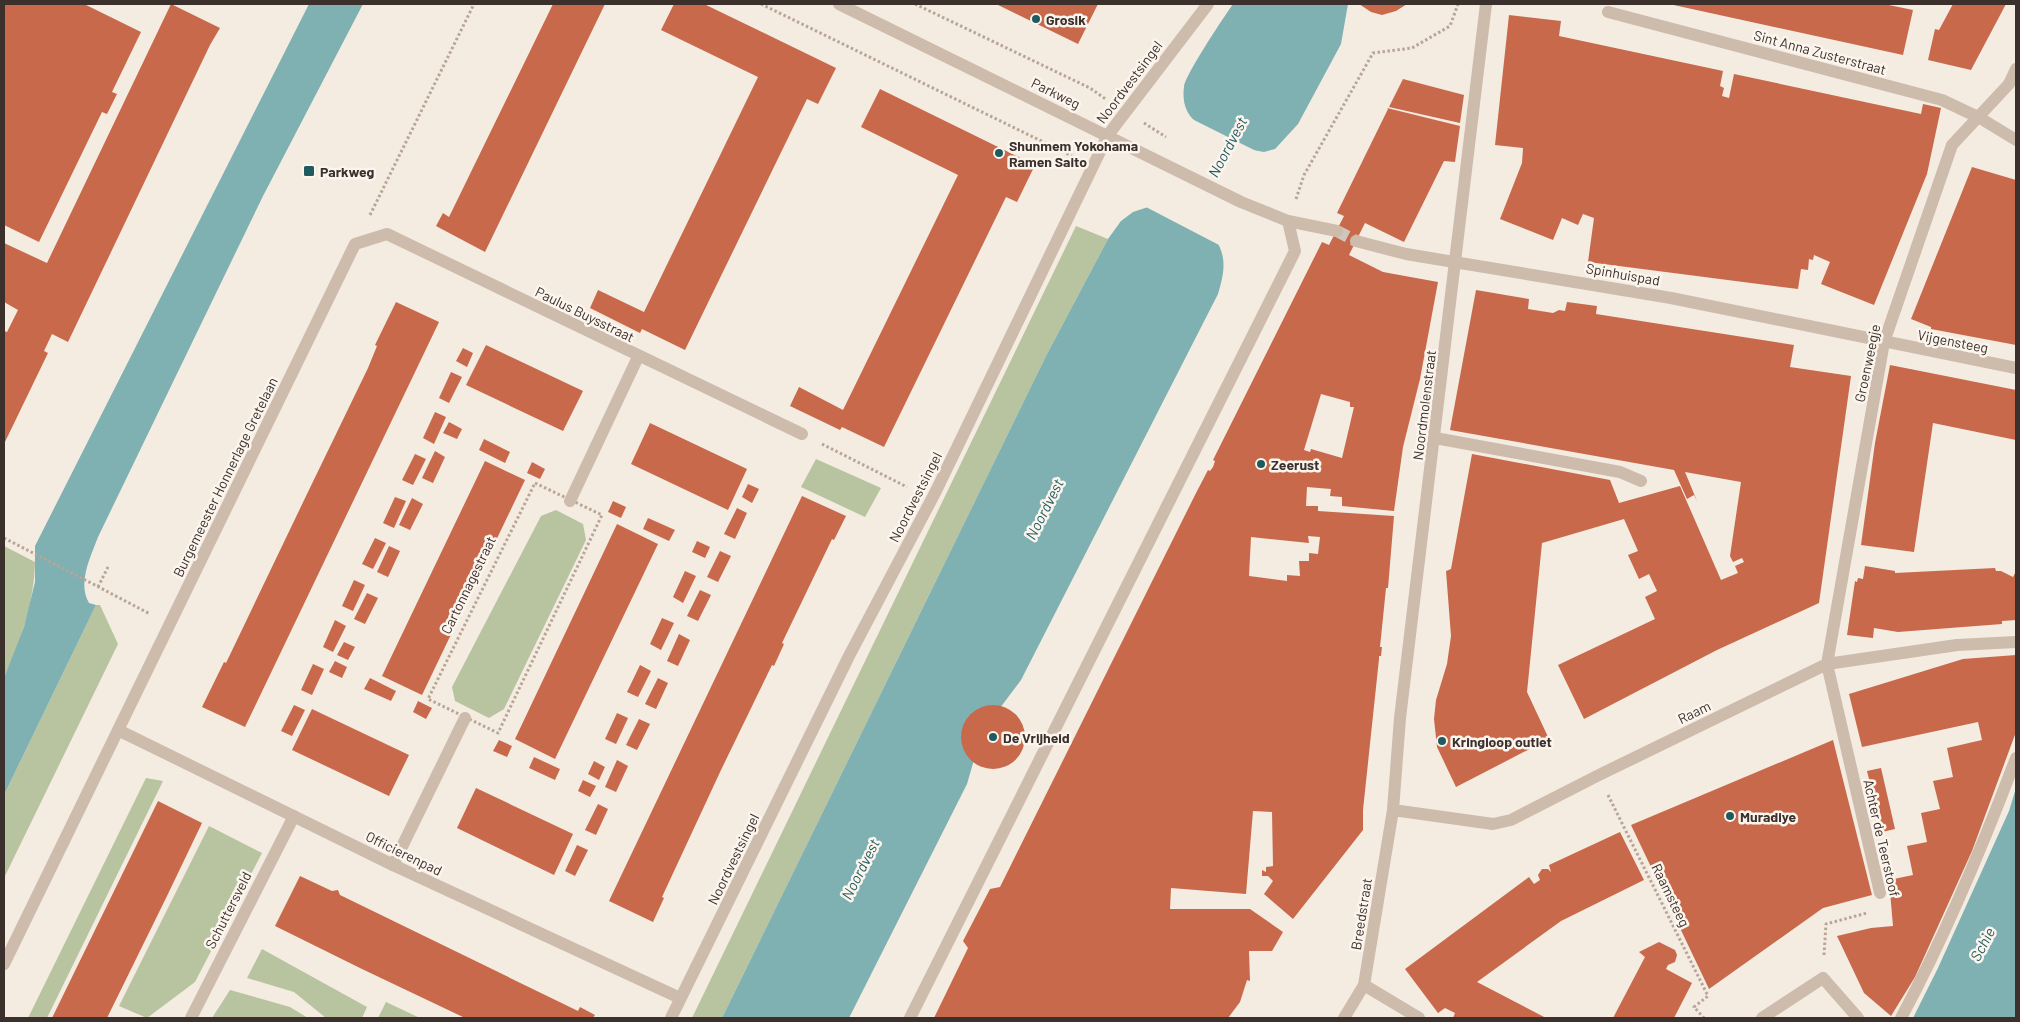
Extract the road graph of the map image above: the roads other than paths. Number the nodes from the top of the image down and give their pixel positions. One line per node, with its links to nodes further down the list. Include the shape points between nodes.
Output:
1 (839, 4): 7 (street, Parkweg)
2 (1208, 4): 7 (street, Noordvestsingel)
3 (1486, 4): 13 (street, Noordmolenstraat)
4 (1608, 12): 6 (street, Sint Anna Zusterstraat, via 1942,100)
5 (2016, 69): 6 (street, Groenweegje, via 2009,84)
6 (1980, 118): 8 (street, Sint Anna Zusterstraat); 14 (street, Groenweegje, via 1952,145)
7 (1108, 135): 9 (street, Parkweg, via 1241,202); 32 (street, Noordvestsingel, via 936,491 849,656)
8 (2016, 140)
9 (1288, 221): 10 (street); 35 (street, via 1295,252)
10 (1336, 231)
11 (1356, 241): 13 (street, Spinhuispad, via 1406,254)
12 (355, 244): 15 (street, Paulus Buysstraat, via 387,234); 24 (street, Burgemeester Honnerlage Gretelaan)
13 (1457, 261): 14 (street, Spinhuispad, via 1672,298); 18 (street, Noordmolenstraat)
14 (1884, 342): 16 (street, Vijgensteeg); 22 (street, Groenweegje)
15 (638, 357): 17 (street, Paulus Buysstraat); 20 (street)
16 (2016, 368)
17 (802, 434)
18 (1435, 438): 19 (street, via 1620,472); 26 (street, Noordmolenstraat, via 1400,718)
19 (1641, 481)
20 (570, 501)
21 (2016, 642): 22 (street, Raam, via 1957,645)
22 (1826, 664): 26 (street, Raam, via 1511,820 1493,824); 29 (street, Achter de Teerstoof)
23 (465, 718): 28 (street)
24 (118, 730): 27 (street, Officierenpad); 30 (street, Burgemeester Honnerlage Gretelaan)
25 (2016, 758): 40 (street, via 1977,862)
26 (1393, 810): 31 (street, Breedstraat)
27 (294, 816): 28 (street, Officierenpad); 33 (street, Schuttersveld)
28 (393, 865): 32 (street, Officierenpad)
29 (1880, 893)
30 (4, 964)
31 (1364, 985): 36 (street, Breedstraat); 37 (street)
32 (680, 998): 34 (street, Noordvestsingel)
33 (191, 1018)
34 (671, 1018)
35 (910, 1018)
36 (1344, 1018)
37 (1419, 1018)
38 (1762, 1018): 39 (street, via 1823,978)
39 (1858, 1018)
40 (1901, 1018)

